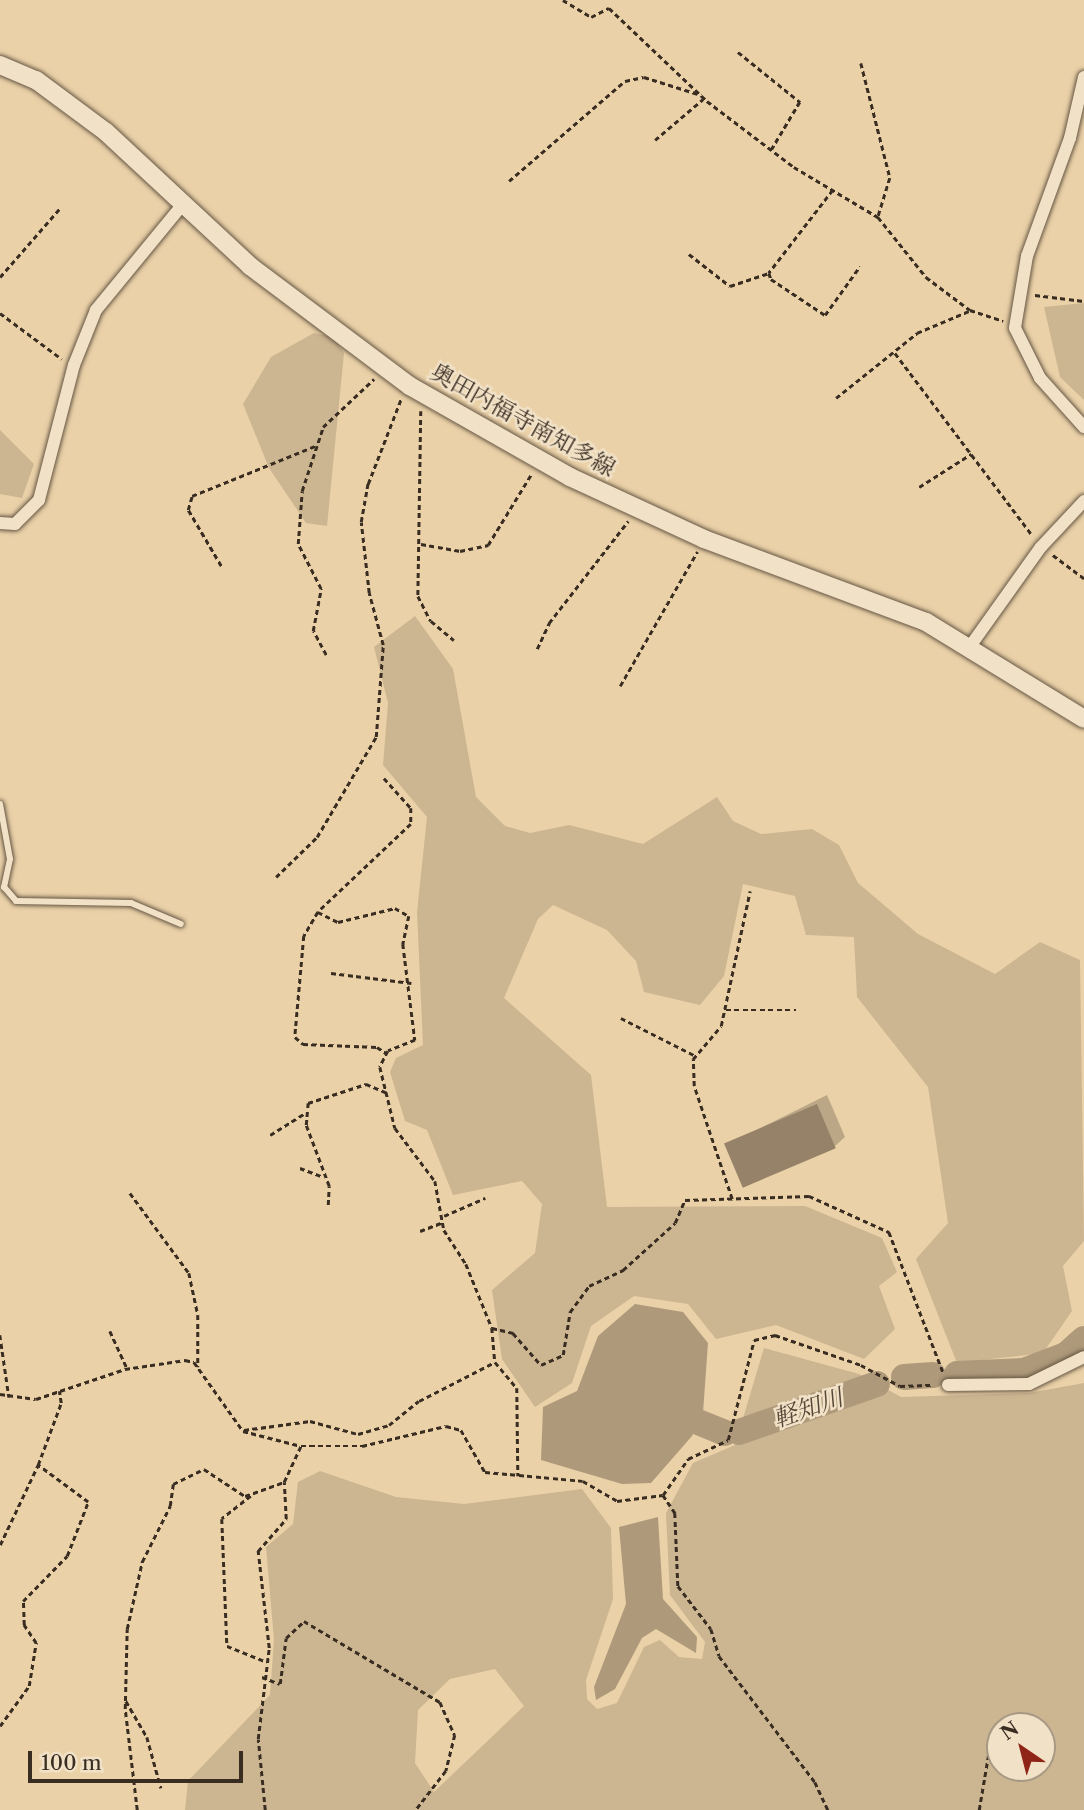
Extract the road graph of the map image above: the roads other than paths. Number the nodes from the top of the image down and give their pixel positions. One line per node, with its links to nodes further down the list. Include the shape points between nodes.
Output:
1 (0, 65): 3 (main road, 奥田内福寺南知多線, via 70,104)
2 (1084, 77): 4 (street, via 1015,328 1040,378)
3 (183, 204): 6 (street, via 96,310 74,365 39,500 15,524); 7 (main road, 奥田内福寺南知多線, via 326,328 410,386 540,460 705,539)
4 (1084, 427)
5 (1084, 501): 7 (street, via 1041,547)
6 (0, 523)
7 (971, 645): 8 (main road, 奥田内福寺南知多線)
8 (1084, 719)
9 (0, 804): 10 (lane, via 10,859 4,887 16,901 131,903)
10 (181, 924)
11 (1084, 1357): 12 (street, via 1029,1384)
12 (948, 1385)

